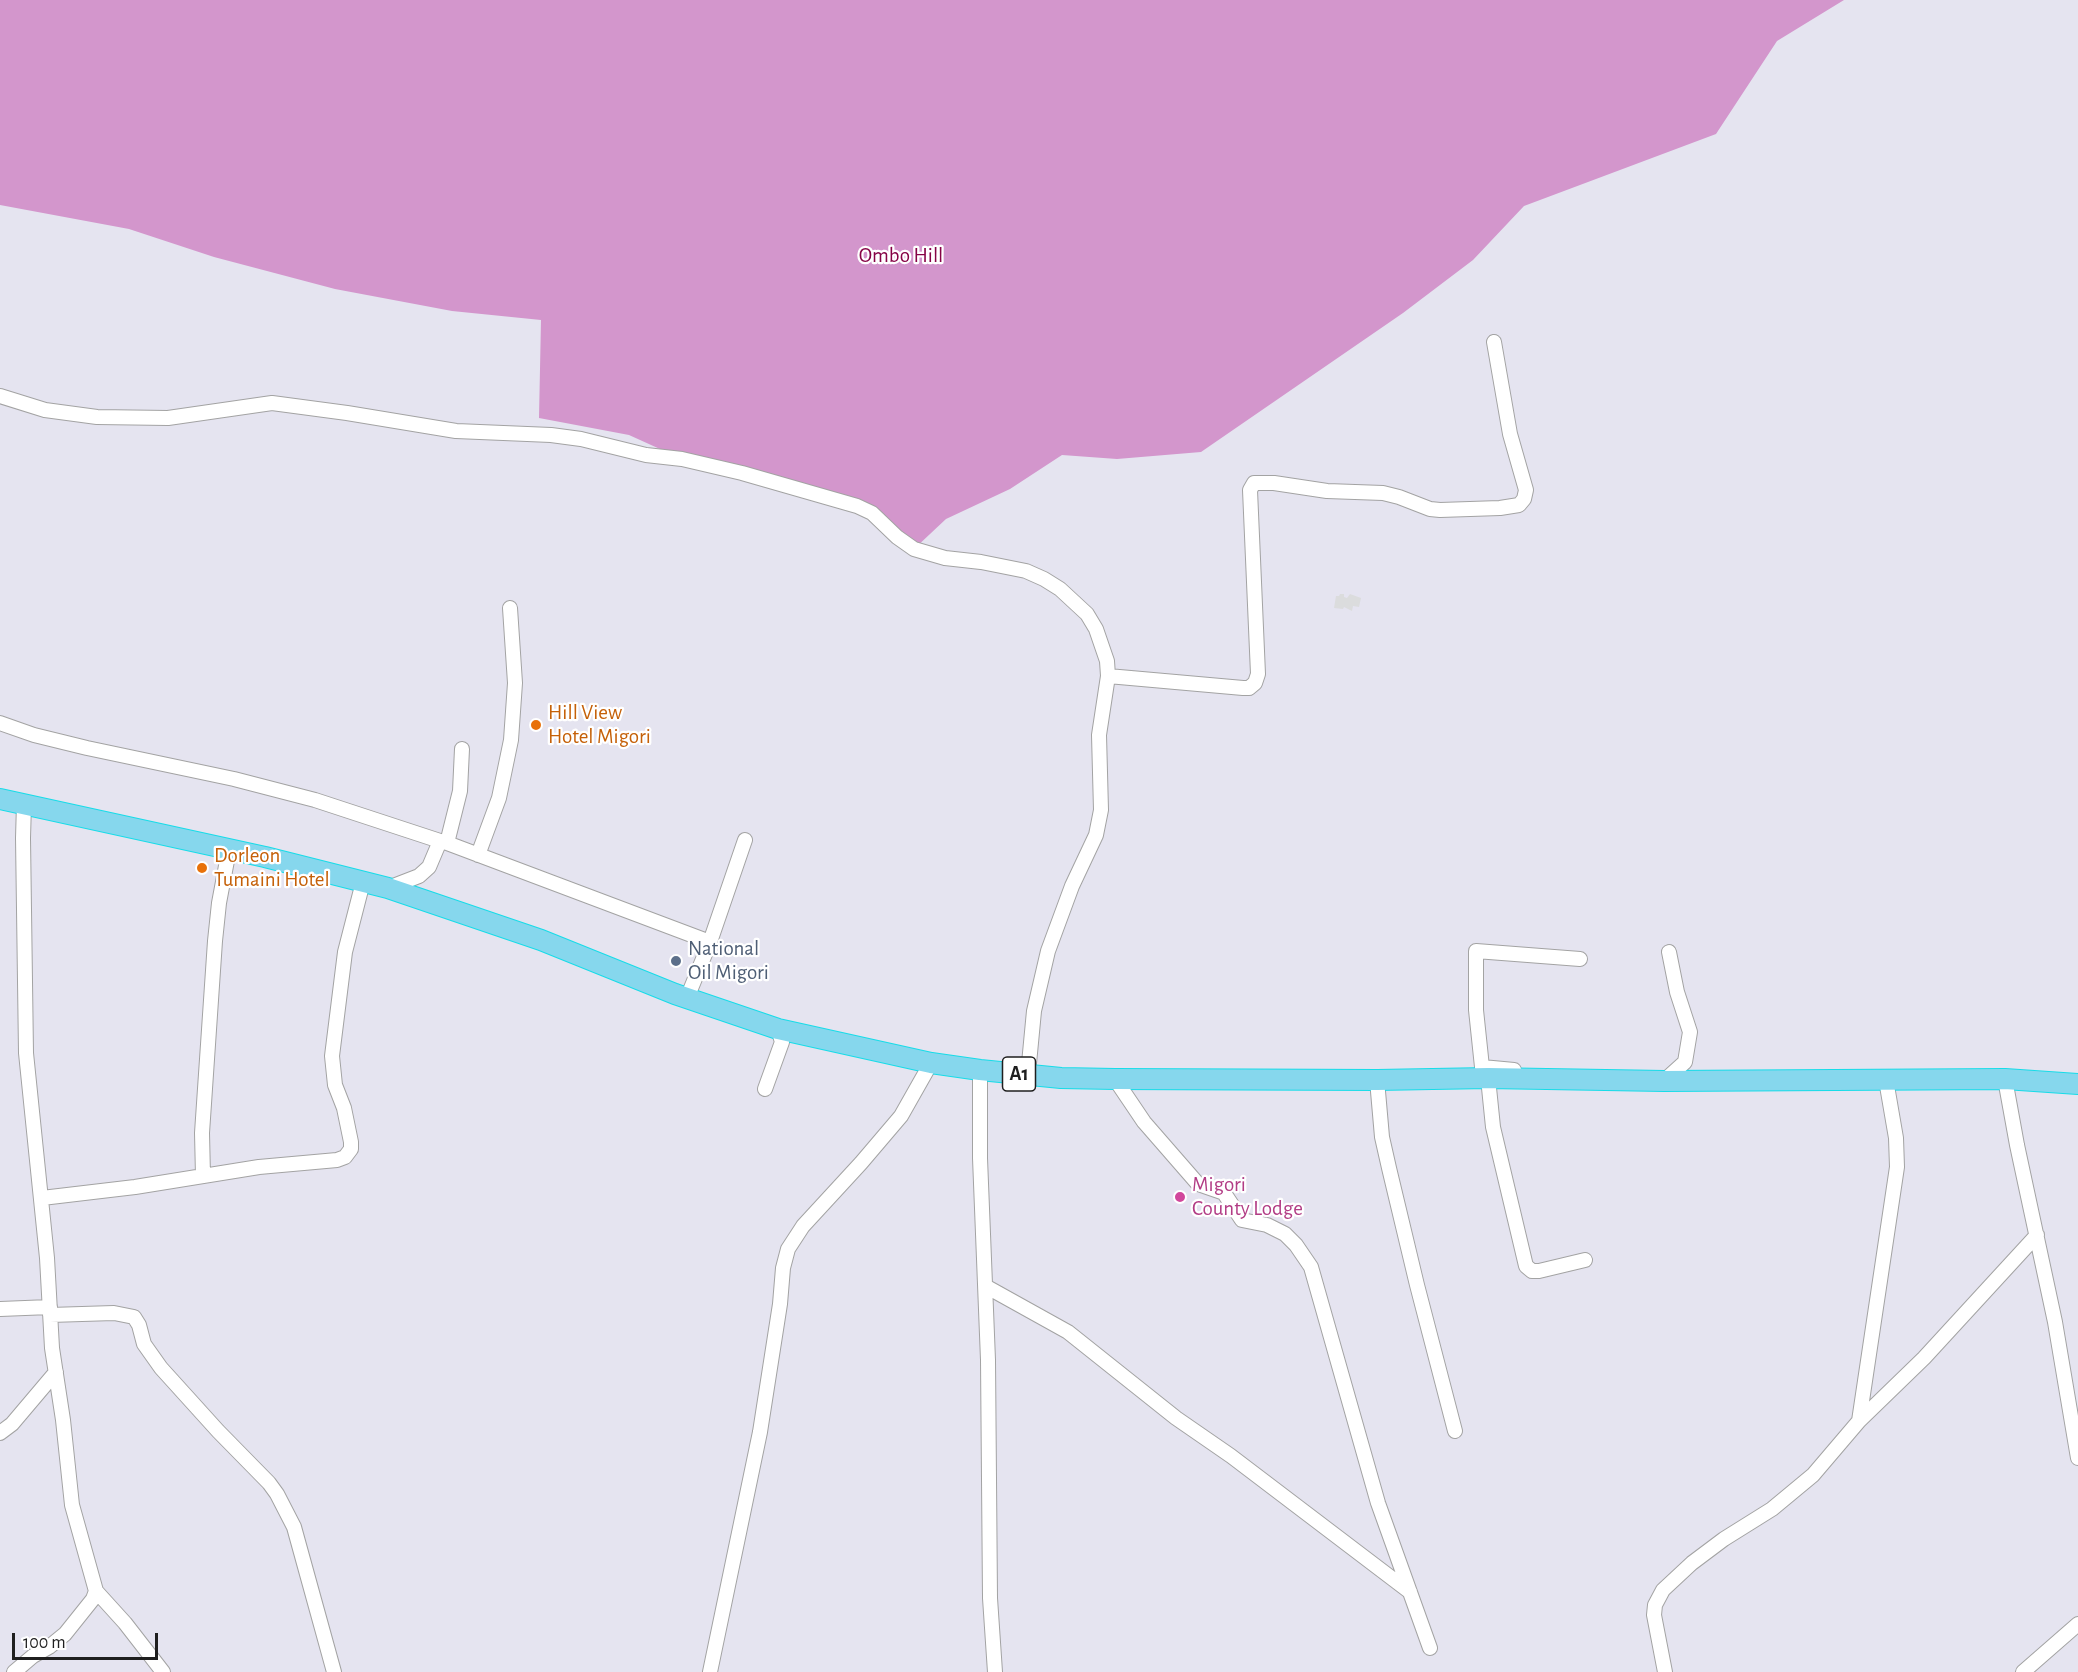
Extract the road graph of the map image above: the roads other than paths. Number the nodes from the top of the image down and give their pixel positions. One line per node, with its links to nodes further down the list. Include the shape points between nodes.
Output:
1 (1494, 342): 4 (street, via 1510,434 1526,490 1519,505 1440,510 1383,493 1254,483 1250,490 1258,674 1255,683 1244,688)
2 (0, 396): 4 (street, via 45,410 111,418 182,416 272,404 473,433 581,439 742,473 866,509 906,544 929,554 1026,572 1044,579 1087,614 1104,647)
3 (510, 608): 12 (street, via 515,683 511,740 499,798)
4 (1108, 676): 22 (street, via 1099,735 1100,821 1048,951 1034,1011)
5 (0, 723): 10 (street, via 94,750 315,800)
6 (462, 749): 10 (street, via 460,791)
7 (0, 799): 8 (highway, A1)
8 (24, 804): 11 (highway, A1); 32 (street, via 26,1053)
9 (745, 840): 15 (street)
10 (443, 842): 12 (street); 14 (street, via 423,873)
11 (229, 850): 13 (highway, A1); 31 (street, via 215,941 202,1133)
12 (478, 855): 15 (street)
13 (363, 882): 14 (highway, A1); 31 (street, via 345,952 332,1056 350,1151 336,1160)
14 (388, 888): 18 (highway, A1, via 541,940)
15 (710, 942): 18 (street)
16 (1670, 952): 28 (street, via 1690,1032 1685,1062)
17 (1580, 958): 28 (street, via 1476,951 1476,1010 1482,1067)
18 (687, 998): 19 (highway, A1)
19 (778, 1029): 20 (highway, A1); 30 (street, via 782,1042)
20 (931, 1063): 21 (highway, A1); 50 (street, via 901,1116 803,1226 788,1249 760,1432)
21 (980, 1070): 22 (highway, A1); 35 (street)
22 (1028, 1074): 24 (highway, A1)
23 (1488, 1078): 26 (highway, A1); 28 (highway, A1); 34 (street, via 1493,1127 1526,1266 1539,1271)
24 (1115, 1079): 26 (highway, A1); 44 (street, via 1144,1122 1198,1184 1224,1192 1242,1220 1285,1234 1311,1267 1378,1503)
25 (2005, 1079): 27 (highway, A1); 29 (highway, A1); 33 (street)
26 (1377, 1080): 40 (street, via 1382,1137)
27 (1886, 1080): 28 (highway, A1); 39 (street, via 1897,1167)
28 (1664, 1081)
29 (2078, 1084)
30 (765, 1089)
31 (203, 1176): 32 (street)
32 (42, 1198): 37 (street)
33 (2037, 1235): 39 (street, via 1924,1358); 42 (street)
34 (1585, 1260)
35 (987, 1287): 44 (street, via 1068,1332 1176,1418); 51 (street, via 990,1598)
36 (0, 1310): 37 (street)
37 (50, 1311): 38 (street); 49 (street, via 134,1317 144,1344 161,1368 269,1483 294,1527)
38 (56, 1372): 41 (street); 43 (street, via 72,1505)
39 (1859, 1421): 52 (street, via 1824,1464 1791,1495 1711,1549 1663,1590 1654,1615)
40 (1455, 1431)
41 (0, 1433)
42 (2078, 1458)
43 (96, 1592): 47 (street, via 65,1634); 48 (street)
44 (1410, 1592): 46 (street)
45 (2078, 1624): 53 (street)
46 (1430, 1648)
47 (14, 1672)
48 (163, 1672)
49 (333, 1672)
50 (710, 1672)
51 (995, 1672)
52 (1665, 1672)
53 (2023, 1672)

